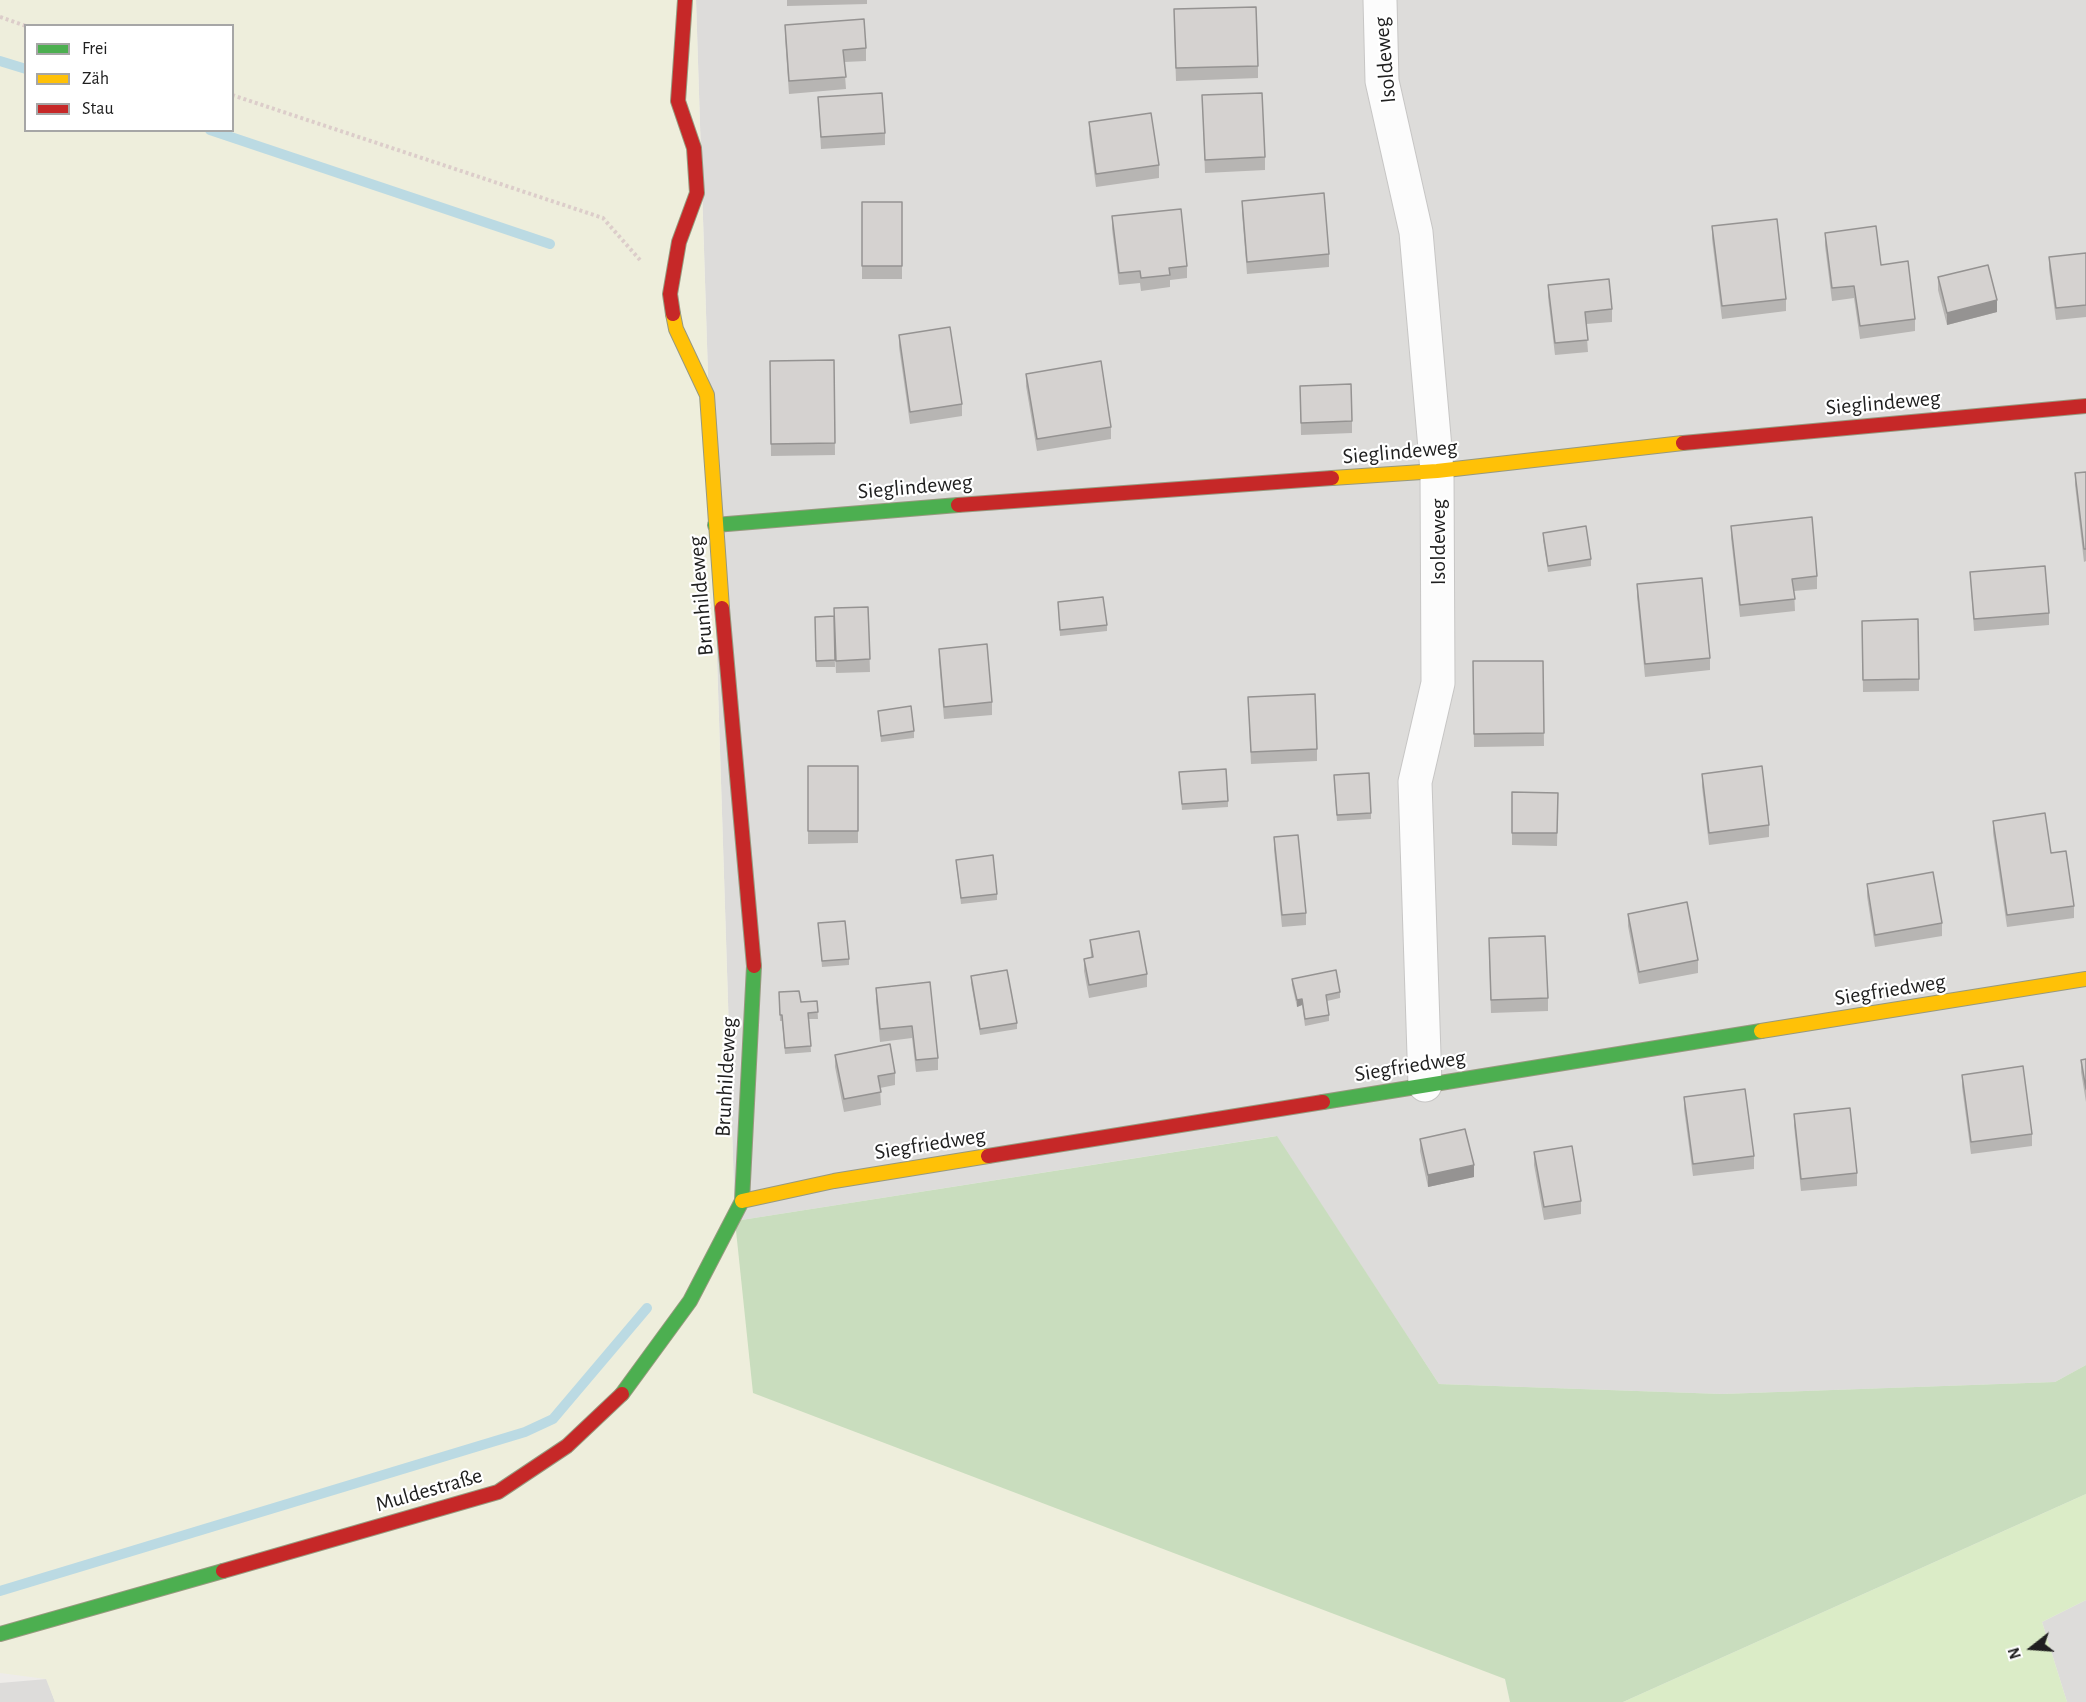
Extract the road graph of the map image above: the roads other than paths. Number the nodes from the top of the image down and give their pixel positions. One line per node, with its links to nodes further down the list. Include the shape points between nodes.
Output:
1 (685, 0): 5 (street, Brunhildeweg, via 678,101 694,148 697,193 679,242 670,294 676,329 707,395)
2 (1380, 0): 4 (street, Isoldeweg, via 1382,81 1416,232)
3 (2086, 406): 4 (street, Sieglindeweg, via 1652,446)
4 (1437, 471): 5 (street, Sieglindeweg); 7 (street, Isoldeweg, via 1438,683 1415,782)
5 (716, 525): 8 (street, Brunhildeweg, via 754,967)
6 (2086, 979): 7 (street, Siegfriedweg)
7 (1425, 1085): 8 (street, Siegfriedweg, via 834,1181)
8 (742, 1202): 9 (street, Muldestraße, via 690,1301 626,1390 567,1446 498,1492)
9 (0, 1634)

